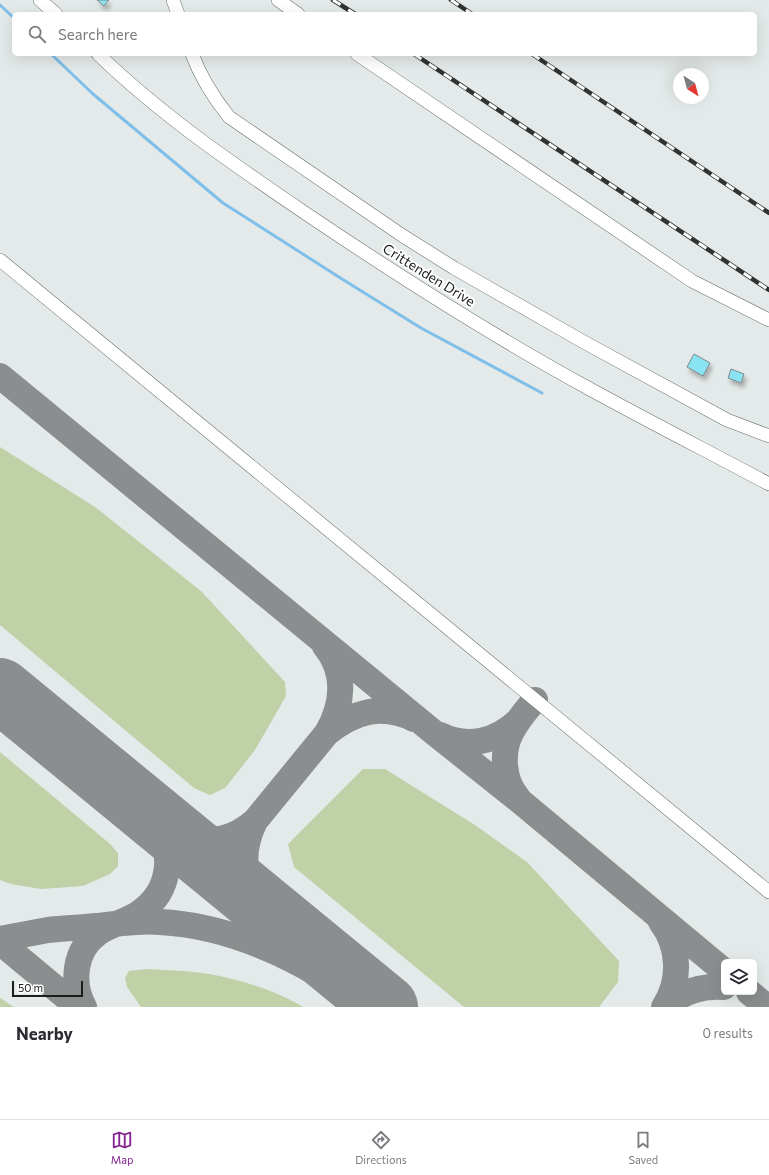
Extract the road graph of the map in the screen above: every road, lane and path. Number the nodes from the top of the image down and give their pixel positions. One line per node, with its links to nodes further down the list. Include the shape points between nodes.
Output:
1 (40, 0): 4 (street)
2 (173, 0): 5 (street)
3 (278, 0): 6 (street)
4 (54, 12)
5 (177, 12)
6 (295, 12)
7 (100, 56): 13 (street, Crittenden Drive, via 197,139 394,273 588,388)
8 (193, 56): 12 (street, via 209,90 229,116 403,236 500,295 720,417)
9 (360, 56): 11 (street, via 692,281)
10 (0, 260): 14 (street)
11 (769, 320)
12 (769, 436)
13 (769, 484)
14 (769, 892)

